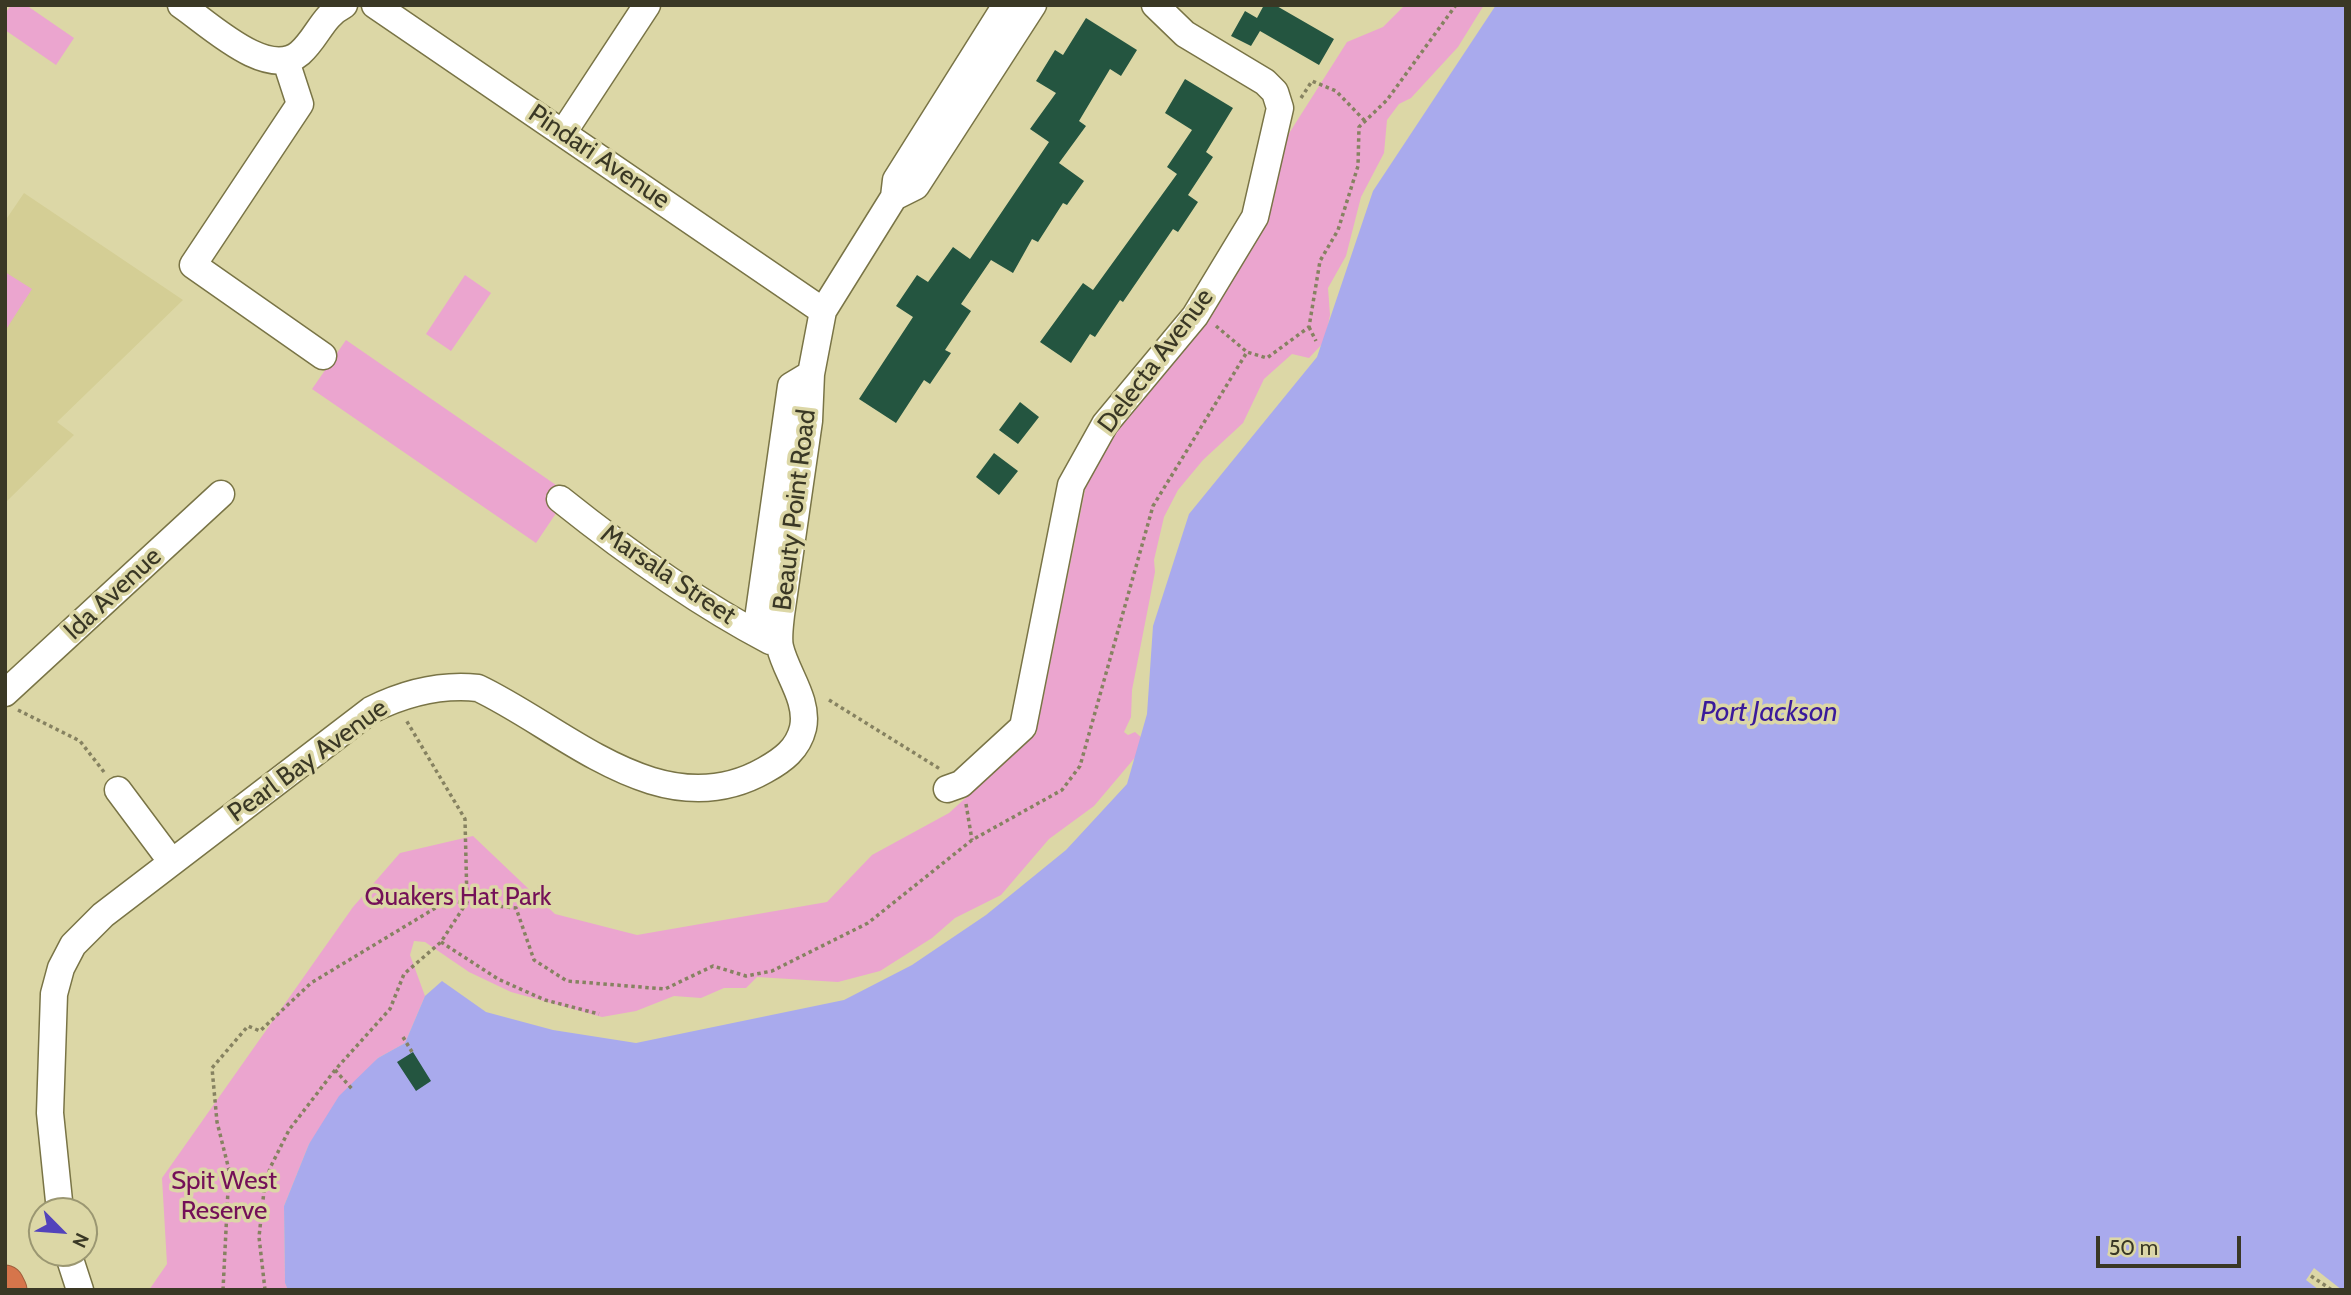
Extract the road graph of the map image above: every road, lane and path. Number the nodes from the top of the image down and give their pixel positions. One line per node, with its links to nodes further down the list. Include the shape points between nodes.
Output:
1 (181, 5): 8 (street, via 256,57)
2 (344, 5): 8 (street, via 327,16 301,52)
3 (374, 5): 11 (street, Pindari Avenue)
4 (647, 5): 11 (street)
5 (1006, 5): 12 (street, Beauty Point Road, via 896,180)
6 (1032, 5): 12 (street, Beauty Point Road, via 915,187)
7 (1155, 5): 9 (street, via 1185,34 1265,82 1275,92)
8 (286, 61): 18 (street, via 300,104 193,265)
9 (1280, 108): 10 (path, via 1294,109 1311,81 1336,91); 14 (street, Delecta Avenue, via 1255,217)
10 (1365, 121)
11 (563, 133): 13 (street, Pindari Avenue)
12 (894, 197): 13 (street, Beauty Point Road)
13 (823, 311): 19 (street, Beauty Point Road)
14 (1198, 311): 17 (path); 27 (street, Delecta Avenue, via 1104,424 1071,485 1023,727)
15 (1309, 327): 16 (path)
16 (1316, 341)
17 (1247, 352)
18 (323, 356)
19 (811, 374): 22 (street, Beauty Point Road, via 791,386); 23 (street, Beauty Point Road, via 809,421)
20 (221, 494): 26 (street, Ida Avenue)
21 (560, 499): 22 (street, Marsala Street, via 647,563)
22 (756, 633): 23 (street, Marsala Street)
23 (779, 646): 24 (street, Pearl Bay Avenue, via 803,710 798,743 784,760 754,777 719,785 685,786 636,778 478,688 454,685)
24 (394, 699): 30 (street, Pearl Bay Avenue, via 350,724); 31 (path, via 465,819)
25 (828, 700): 27 (path)
26 (11, 701): 28 (path, via 80,741)
27 (954, 787): 29 (path)
28 (118, 790): 30 (street)
29 (972, 840)
30 (171, 862): 38 (street, Pearl Bay Avenue, via 88,928 61,968 54,994 50,1113)
31 (467, 902): 32 (path); 44 (path, via 447,901 311,984 260,1031 248,1027 212,1068 217,1122 229,1170)
32 (441, 942): 33 (path, via 498,979 545,1000); 36 (path, via 404,974 390,1009)
33 (599, 1014)
34 (403, 1037): 35 (path)
35 (412, 1052)
36 (335, 1070): 37 (path); 45 (path, via 289,1130 270,1168 259,1237)
37 (353, 1090)
38 (59, 1197)
39 (73, 1267): 43 (street)
40 (2311, 1276): 46 (path)
41 (5, 1284): 42 (highway)
42 (8, 1290)
43 (80, 1290)
44 (223, 1290)
45 (265, 1290)
46 (2332, 1290)

